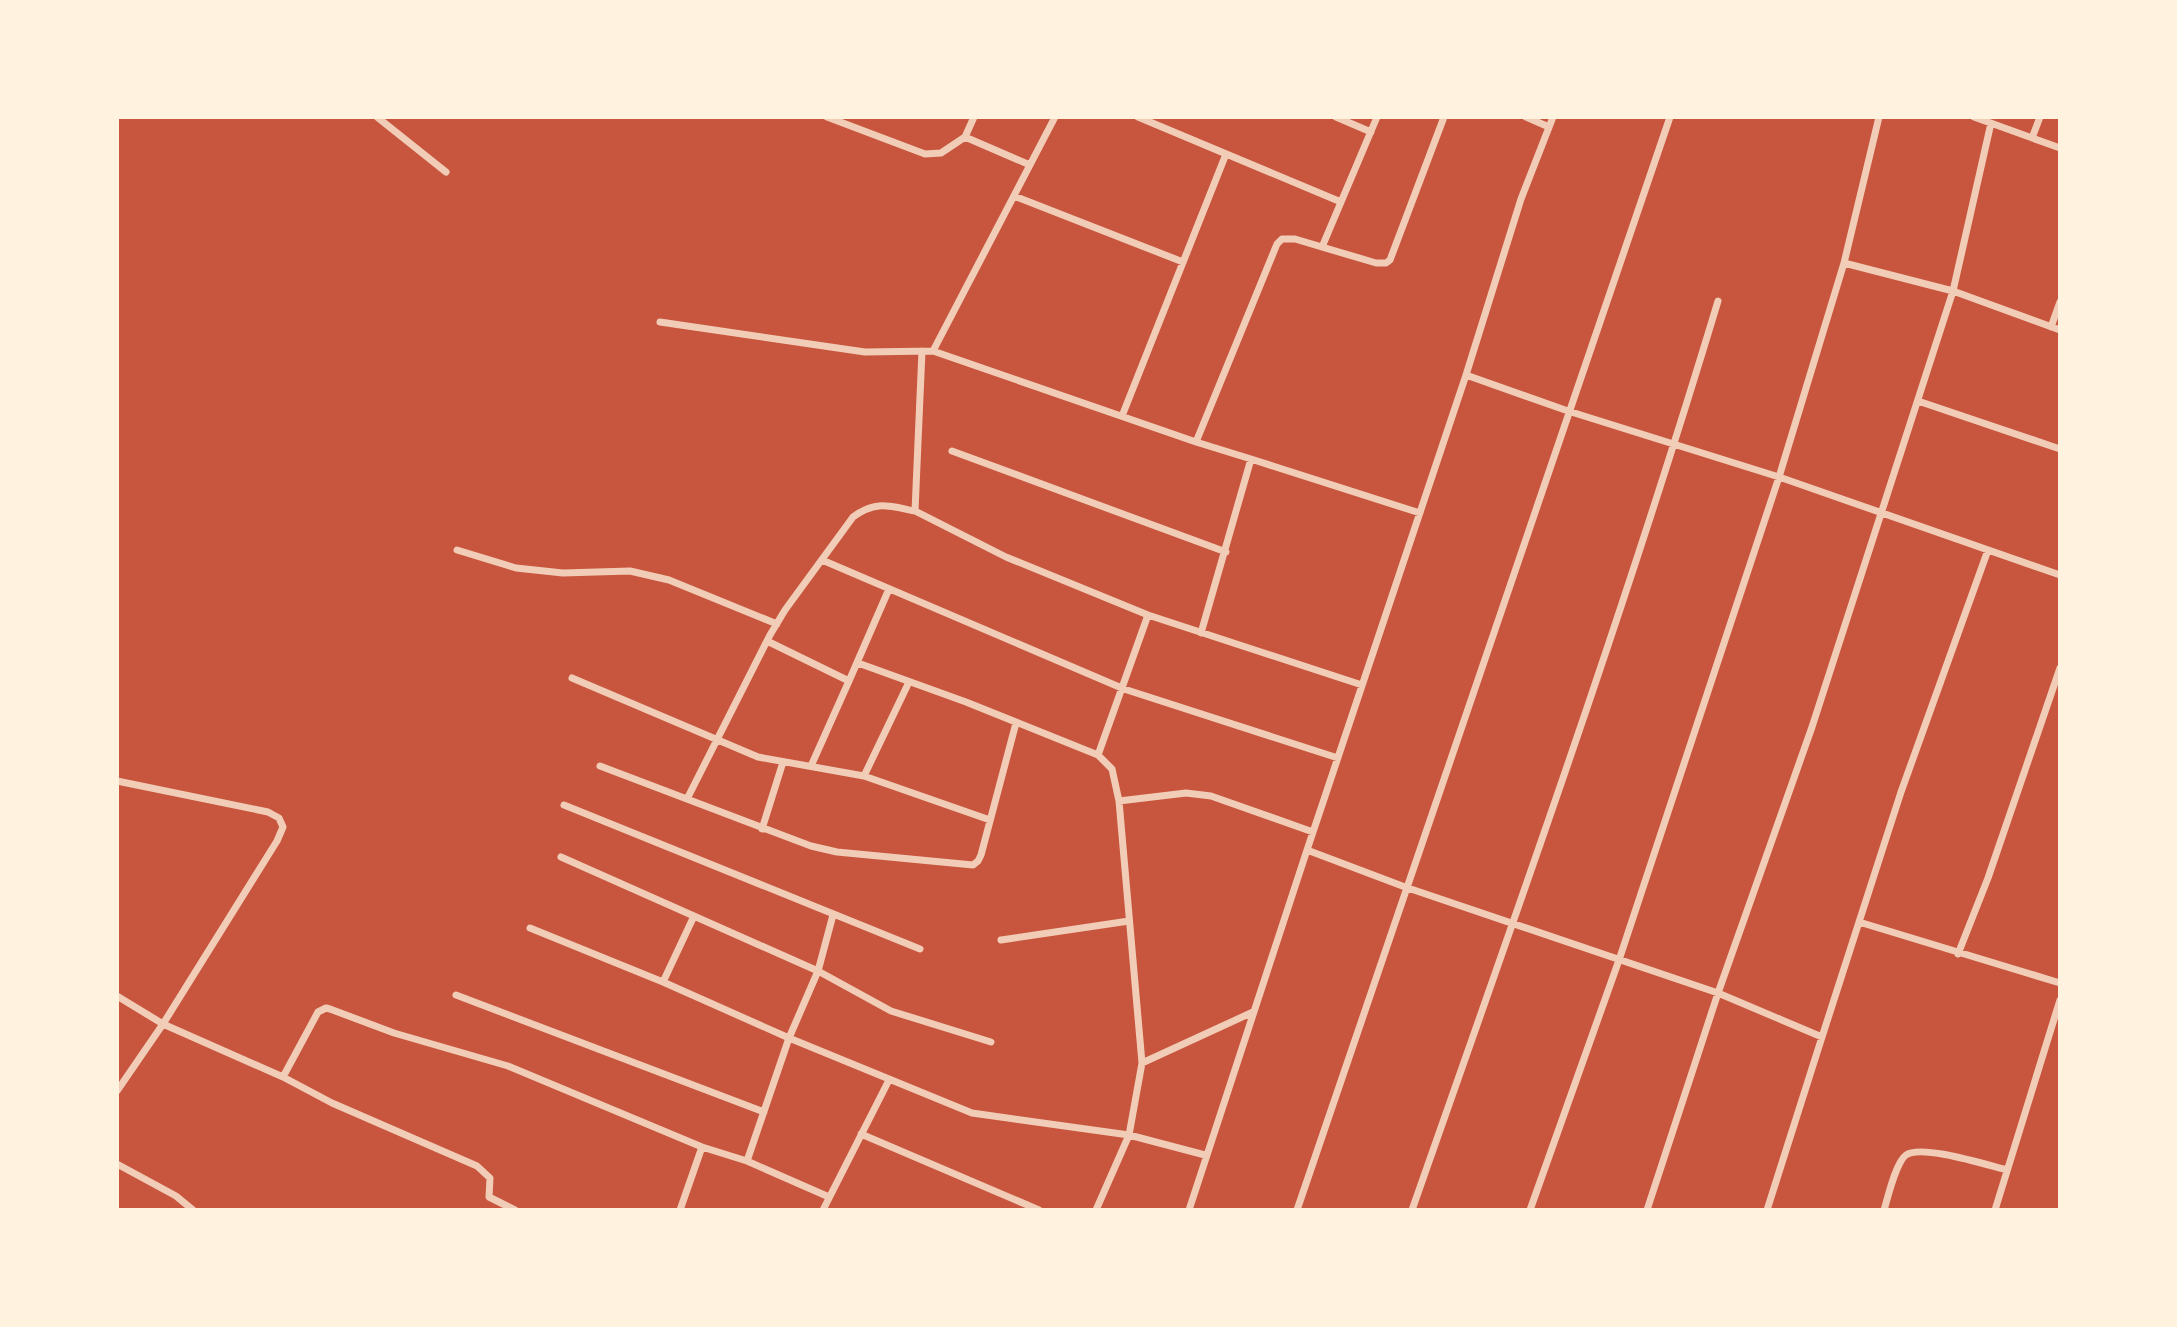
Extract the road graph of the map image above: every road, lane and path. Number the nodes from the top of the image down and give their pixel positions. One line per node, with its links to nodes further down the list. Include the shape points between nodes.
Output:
1 (377, 117): 23 (street)
2 (827, 117): 18 (street, via 925,154 941,153)
3 (974, 117): 18 (street)
4 (1055, 117): 22 (street)
5 (1138, 117): 21 (street)
6 (1336, 117): 17 (street)
7 (1377, 117): 17 (street)
8 (1444, 117): 26 (street, via 1390,260 1376,263)
9 (1526, 117): 16 (street)
10 (1553, 117): 16 (street)
11 (1670, 117): 38 (street)
12 (1974, 117): 15 (street)
13 (2040, 117): 19 (street)
14 (1877, 118): 28 (street)
15 (1991, 123): 19 (street); 29 (street)
16 (1549, 127): 36 (street, via 1521,199)
17 (1371, 132): 25 (street)
18 (965, 137): 22 (street)
19 (2032, 138): 20 (street)
20 (2060, 148)
21 (1226, 154): 25 (street); 27 (street)
22 (1030, 165): 24 (street)
23 (446, 172)
24 (1014, 196): 27 (street); 35 (street)
25 (1341, 202): 26 (street)
26 (1322, 247): 40 (street, via 1289,238 1277,244)
27 (1183, 262): 39 (street)
28 (1843, 264): 29 (street); 45 (street)
29 (1953, 291): 33 (street); 37 (street)
30 (1718, 301): 41 (street)
31 (2060, 302): 33 (street)
32 (660, 322): 34 (street, via 865,352)
33 (2056, 328)
34 (922, 351): 35 (street); 46 (street)
35 (933, 351): 39 (street)
36 (1466, 376): 38 (street); 48 (street)
37 (1918, 401): 42 (street); 47 (street)
38 (1568, 411): 41 (street); 83 (street)
39 (1122, 416): 40 (street)
40 (1196, 442): 44 (street)
41 (1675, 445): 45 (street); 87 (street)
42 (2060, 449)
43 (952, 451): 51 (street)
44 (1251, 458): 48 (street); 51 (street)
45 (1779, 477): 47 (street); 93 (street)
46 (915, 511): 52 (street, via 878,505 865,508 853,517); 55 (street, via 1006,557)
47 (1882, 512): 50 (street); 97 (street)
48 (1420, 513): 64 (street)
49 (457, 550): 56 (street, via 516,568 564,573 630,571 669,580)
50 (1988, 551): 53 (street); 88 (street)
51 (1226, 552): 57 (street)
52 (822, 560): 54 (street); 56 (street)
53 (2060, 575)
54 (890, 589): 59 (street); 65 (street)
55 (1148, 615): 57 (street); 65 (street)
56 (777, 624): 58 (street)
57 (1201, 633): 64 (street)
58 (767, 641): 62 (street); 67 (street)
59 (858, 663): 62 (street); 63 (street)
60 (2060, 668): 92 (street)
61 (572, 678): 67 (street)
62 (849, 681): 72 (street)
63 (909, 682): 66 (street); 73 (street)
64 (1362, 685): 69 (street)
65 (1124, 689): 68 (street); 69 (street)
66 (1016, 723): 68 (street); 78 (street)
67 (718, 738): 70 (street, via 758,757); 75 (street)
68 (1098, 755): 76 (street, via 1112,769)
69 (1338, 758): 80 (street)
70 (783, 762): 72 (street); 79 (street)
71 (600, 766): 75 (street)
72 (811, 766): 73 (street)
73 (864, 776): 78 (street)
74 (117, 781): 102 (street, via 268,812 279,818 283,827)
75 (687, 799): 79 (street)
76 (1119, 801): 80 (street, via 1186,793 1211,796); 86 (street)
77 (564, 805): 85 (street)
78 (990, 820): 79 (street, via 973,865 837,852)
79 (762, 829)
80 (1313, 832): 81 (street)
81 (1307, 850): 83 (street); 101 (street)
82 (561, 857): 84 (street)
83 (1405, 887): 87 (street); 126 (street)
84 (694, 915): 94 (street); 95 (street)
85 (833, 915): 91 (street); 94 (street)
86 (1129, 921): 90 (street); 106 (street)
87 (1513, 922): 93 (street); 127 (street)
88 (1859, 922): 92 (street); 103 (street)
89 (530, 928): 95 (street)
90 (1001, 940)
91 (920, 950)
92 (1958, 954): 96 (street)
93 (1619, 960): 97 (street); 128 (street)
94 (818, 971): 104 (street); 105 (street, via 891,1011)
95 (663, 982): 104 (street)
96 (2060, 983)
97 (1718, 993): 103 (street); 129 (street)
98 (456, 995): 110 (street)
99 (117, 996): 102 (street)
100 (2060, 1000): 117 (street)
101 (1253, 1012): 106 (street); 114 (street)
102 (163, 1024): 107 (street); 109 (street)
103 (1822, 1037): 130 (street)
104 (789, 1038): 108 (street); 110 (street)
105 (991, 1042)
106 (1142, 1063): 112 (street)
107 (283, 1077): 113 (street, via 318,1012 326,1008 508,1066); 120 (street, via 477,1166 489,1178 489,1197)
108 (889, 1080): 111 (street); 112 (street, via 972,1113)
109 (117, 1091)
110 (764, 1112): 115 (street)
111 (861, 1134): 118 (street); 123 (street)
112 (1129, 1135): 114 (street); 124 (street)
113 (702, 1147): 115 (street); 121 (street)
114 (1205, 1155): 125 (street)
115 (747, 1161): 118 (street)
116 (117, 1164): 119 (street)
117 (2007, 1170): 131 (street, via 1933,1153 1907,1154); 132 (street)
118 (829, 1197): 122 (street)
119 (193, 1210)
120 (515, 1210)
121 (680, 1210)
122 (823, 1210)
123 (1039, 1210)
124 (1096, 1210)
125 (1189, 1210)
126 (1297, 1210)
127 (1412, 1210)
128 (1530, 1210)
129 (1647, 1210)
130 (1767, 1210)
131 (1884, 1210)
132 (1995, 1210)

